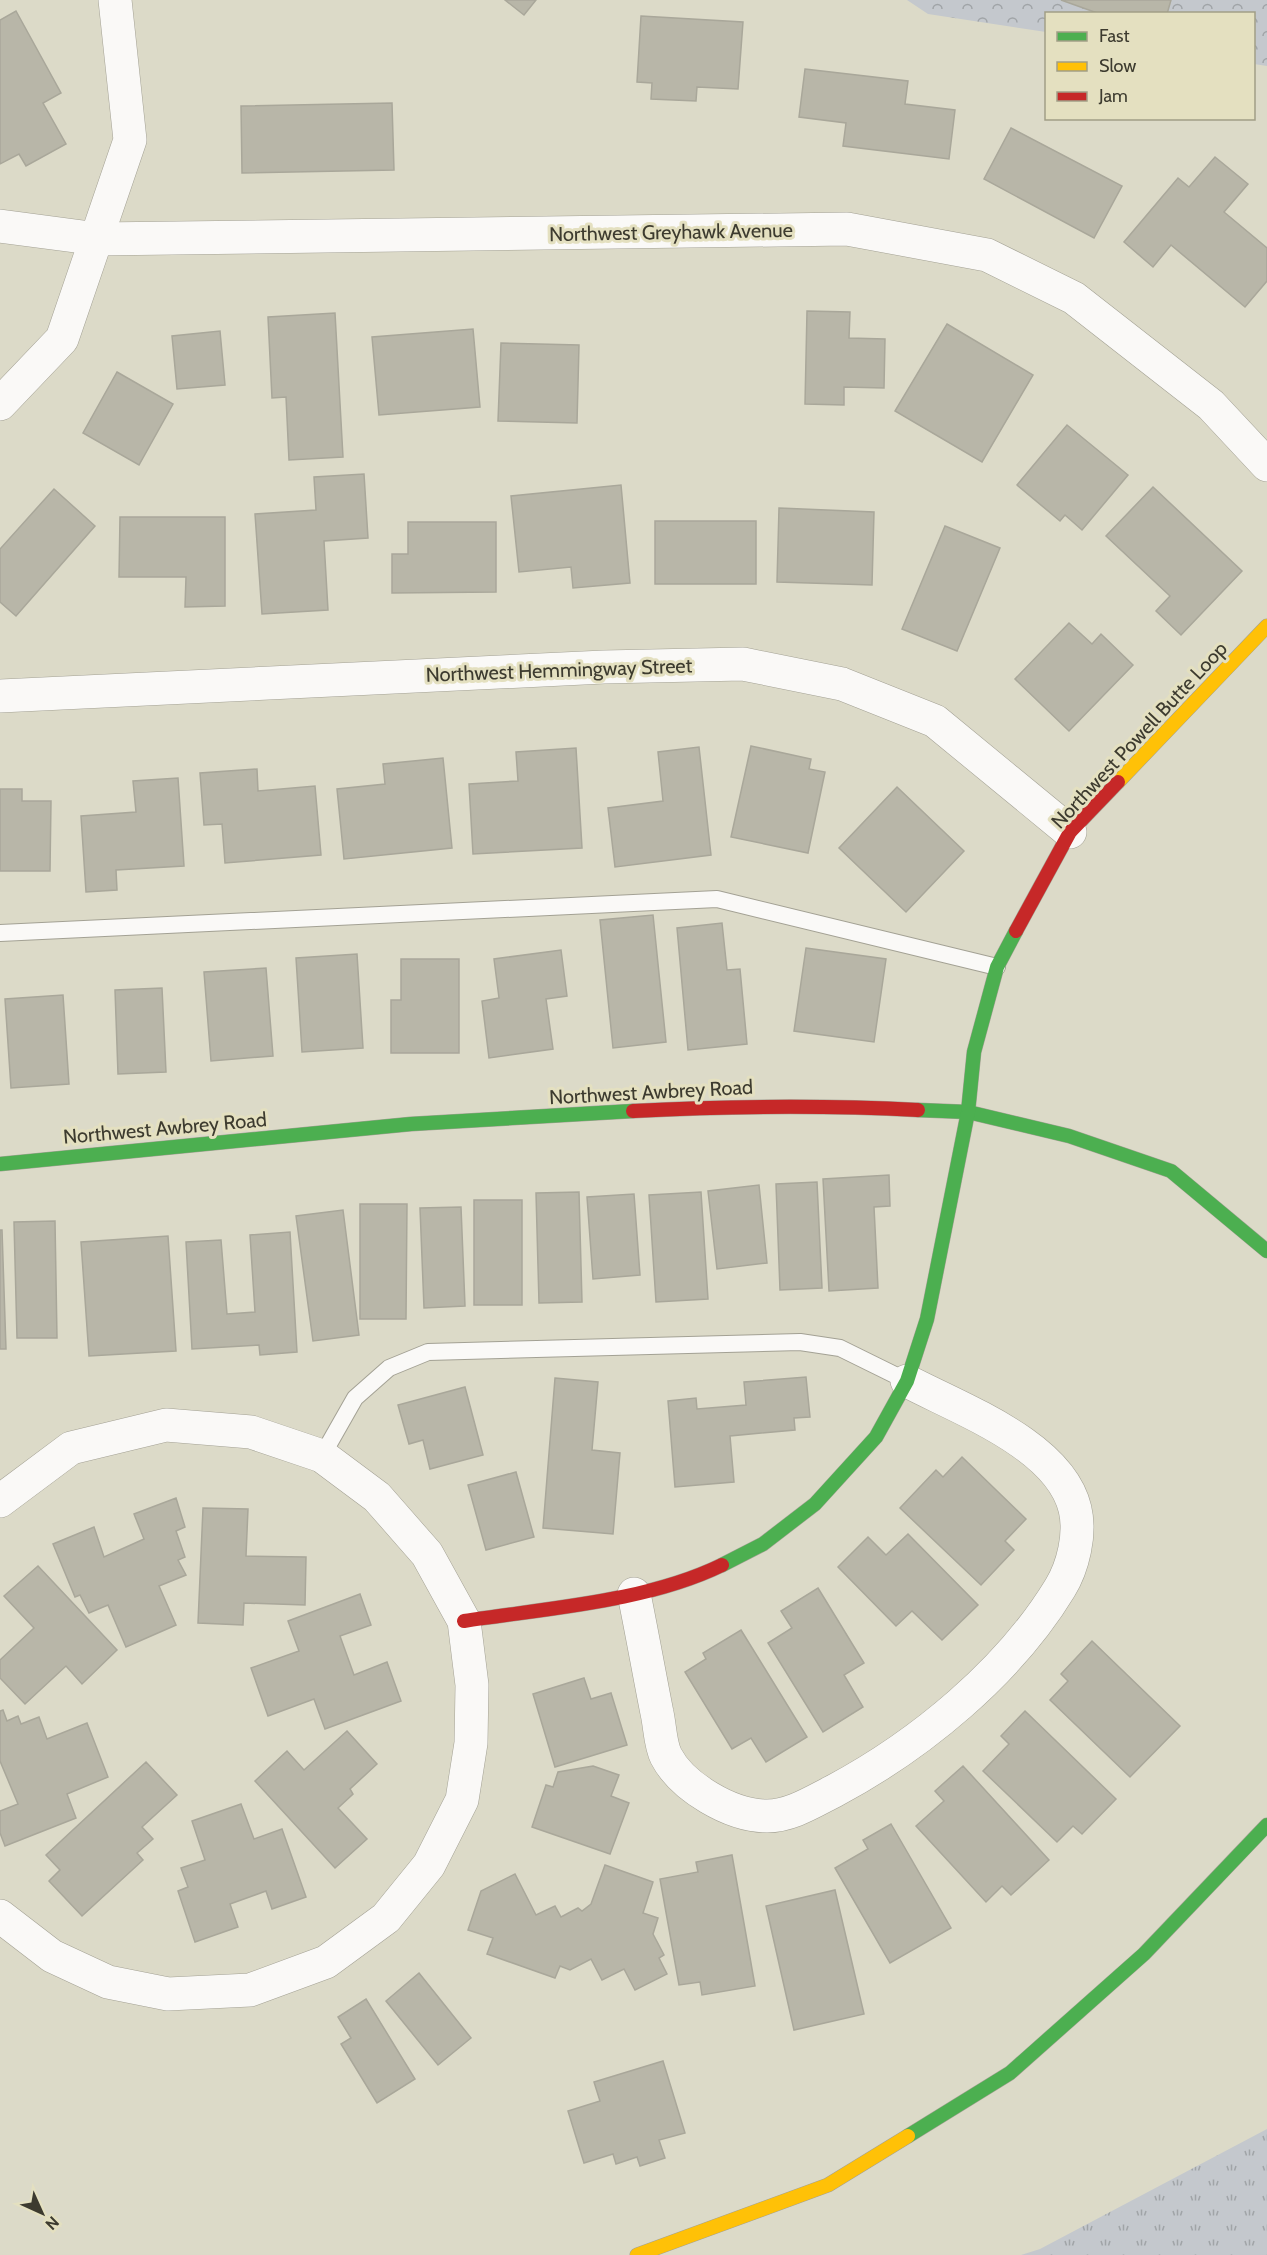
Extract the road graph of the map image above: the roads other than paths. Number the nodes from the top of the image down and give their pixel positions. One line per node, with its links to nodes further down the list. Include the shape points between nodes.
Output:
1 (115, 0): 3 (street, via 130,140)
2 (0, 226): 3 (street, Northwest Greyhawk Avenue)
3 (98, 239): 4 (street, via 62,339); 5 (street, Northwest Greyhawk Avenue, via 847,229 987,255 1074,298 1211,405)
4 (0, 405)
5 (1267, 465)
6 (1267, 626): 8 (street, Northwest Powell Butte Loop)
7 (0, 696): 8 (street, Northwest Hemmingway Street, via 743,664 842,684 935,721)
8 (1070, 832): 10 (street, Northwest Powell Butte Loop)
9 (0, 933): 10 (lane, via 717,898)
10 (997, 967): 11 (street, Northwest Powell Butte Loop, via 974,1052)
11 (968, 1112): 12 (street, Northwest Awbrey Road, via 849,1106 726,1106 411,1124); 13 (street, Northwest Awbrey Road, via 1070,1136 1171,1171); 14 (street, Northwest Powell Butte Loop, via 927,1319)
12 (0, 1164)
13 (1267, 1251)
14 (907, 1381): 15 (lane, via 840,1348 800,1342 428,1352 389,1368 355,1398); 17 (street, Northwest Powell Butte Loop, via 876,1437 815,1504 763,1544 711,1570); 17 (street, via 1030,1445 1061,1476 1076,1509 1077,1545 1061,1587 1019,1643 975,1690 917,1740 801,1808 767,1816 731,1809 693,1787 666,1755)
15 (322, 1456): 16 (street, via 251,1431 166,1425 71,1448); 18 (street, via 377,1497 427,1554)
16 (0, 1501)
17 (634, 1594): 18 (street, Northwest Powell Butte Loop)
18 (464, 1621): 20 (street, via 472,1685 471,1743 462,1800 429,1865 386,1918 326,1962 250,1990 168,1994 108,1982 52,1956)
19 (1267, 1825): 21 (street, via 1144,1954 1010,2073 828,2185)
20 (0, 1916)
21 (637, 2255)

